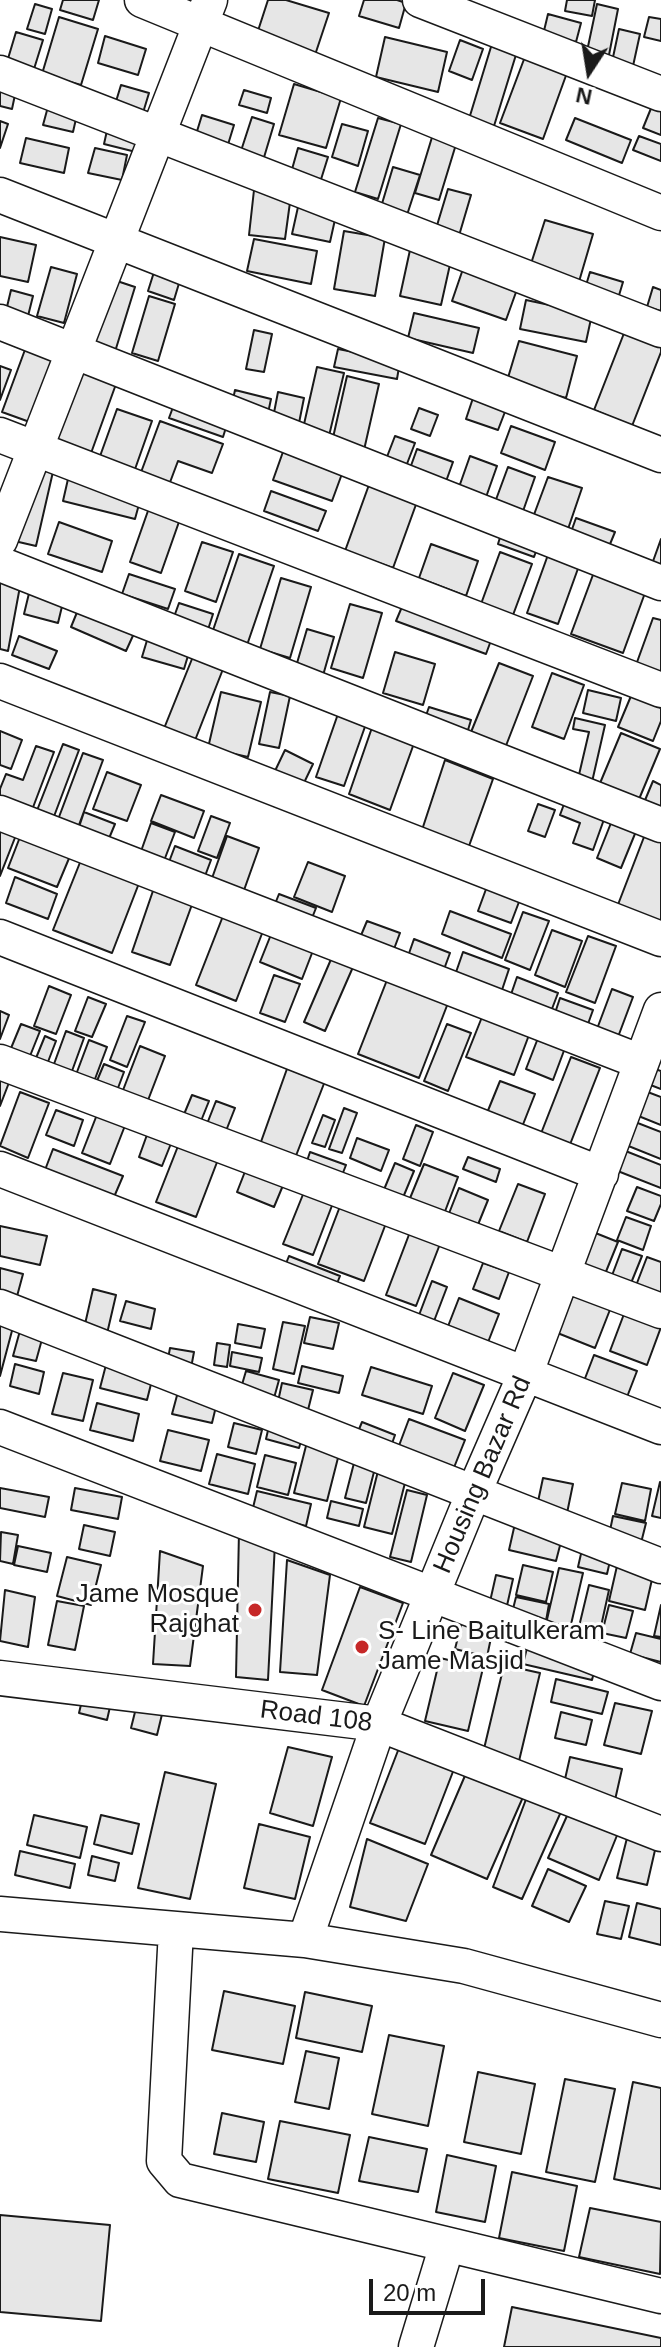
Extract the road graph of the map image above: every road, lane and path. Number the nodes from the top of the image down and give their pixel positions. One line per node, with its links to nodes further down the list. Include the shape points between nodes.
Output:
1 (142, 0): 3 (street)
2 (420, 0): 5 (street)
3 (206, 12): 6 (street); 8 (street)
4 (0, 73): 6 (street)
5 (661, 94)
6 (158, 134): 9 (street); 11 (street)
7 (0, 195): 9 (street)
8 (661, 213)
9 (117, 241): 12 (street); 15 (street)
10 (0, 322): 12 (street)
11 (661, 330)
12 (74, 351): 14 (street); 18 (street)
13 (0, 435): 14 (street)
14 (35, 449): 16 (street); 20 (street)
15 (661, 455)
16 (0, 540)
17 (0, 564): 22 (street)
18 (661, 583)
19 (0, 681): 24 (street)
20 (661, 690)
21 (0, 813): 27 (street)
22 (661, 825)
23 (0, 937): 29 (street)
24 (661, 939)
25 (661, 1010): 27 (street, Housing Bazar Rd)
26 (0, 1062): 30 (street)
27 (641, 1062): 29 (street, Housing Bazar Rd)
28 (0, 1169): 33 (street)
29 (601, 1174): 30 (street, Housing Bazar Rd)
30 (564, 1274): 32 (street); 33 (street, Housing Bazar Rd)
31 (0, 1307): 36 (street)
32 (661, 1311)
33 (525, 1375): 35 (street); 36 (street, Housing Bazar Rd)
34 (0, 1427): 38 (street)
35 (661, 1427)
36 (474, 1492): 37 (street); 38 (street, Housing Bazar Rd)
37 (661, 1566)
38 (433, 1593): 40 (street); 41 (street, Housing Bazar Rd)
39 (0, 1678): 41 (street, Road 108)
40 (661, 1683)
41 (379, 1724): 42 (street, Road 108); 45 (street, Housing Bazar Rd)
42 (661, 1834)
43 (0, 1914): 44 (street)
44 (176, 1930): 45 (street); 47 (street, via 164,2161 180,2180)
45 (305, 1940): 46 (street, via 464,1966)
46 (661, 2020)
47 (447, 2245): 48 (street); 49 (street)
48 (661, 2296)
49 (416, 2347)

